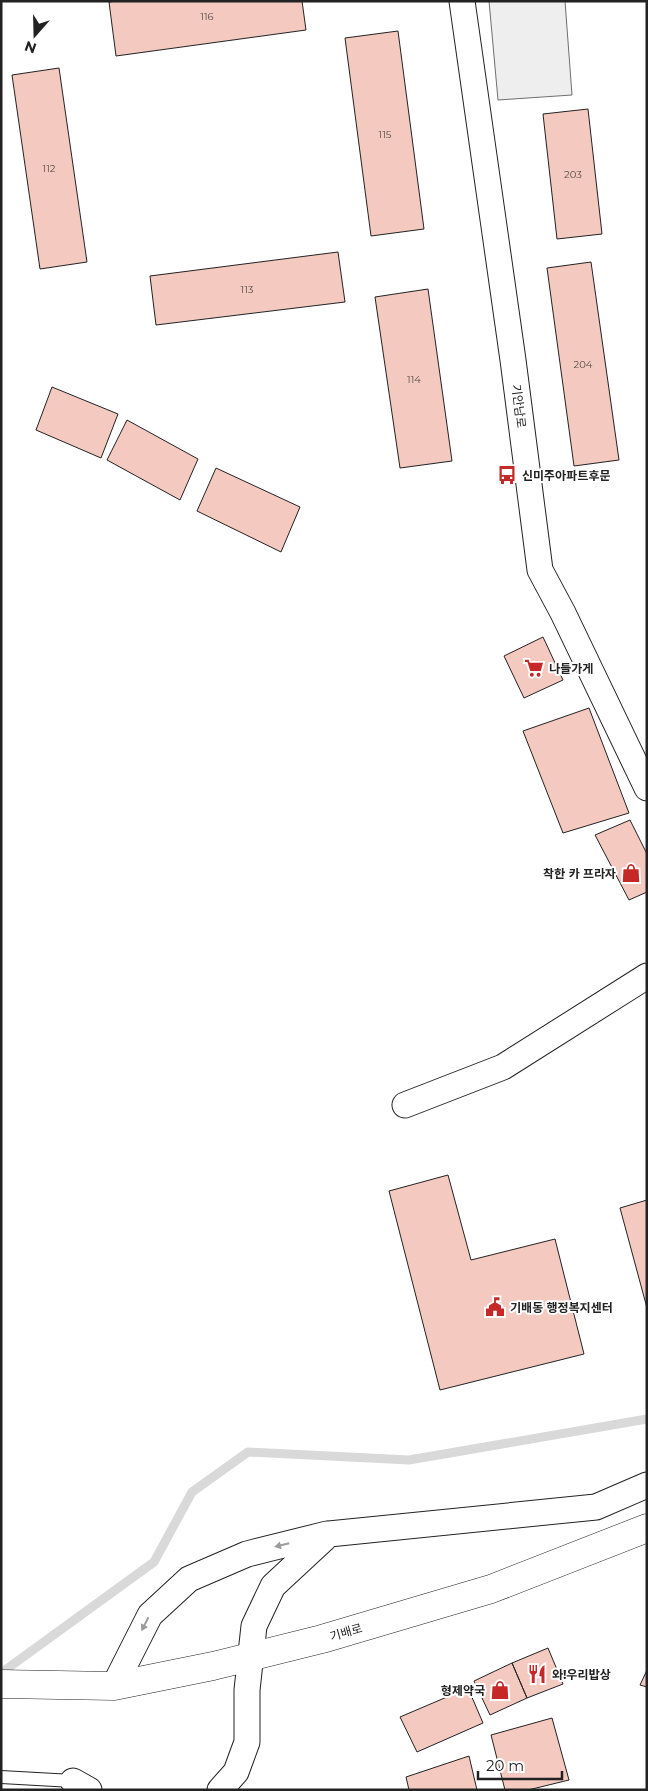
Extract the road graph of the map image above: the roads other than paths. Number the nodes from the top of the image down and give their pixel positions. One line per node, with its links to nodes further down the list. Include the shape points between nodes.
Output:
1 (462, 1): 2 (street, 기안남로, via 540,570)
2 (647, 788)
3 (647, 976): 4 (street, via 503,1067)
4 (405, 1106)
5 (647, 1485): 7 (street, via 596,1507)
6 (647, 1528): 8 (street, 기배로, via 491,1589)
7 (329, 1534): 8 (street, via 273,1586 254,1626); 10 (street, one-way to 10, via 247,1554 189,1579 150,1615)
8 (250, 1657): 10 (street, 기배로); 13 (street, via 247,1742 236,1772)
9 (1, 1684): 10 (street, 기배로)
10 (114, 1686)
11 (1, 1777): 12 (lane)
12 (81, 1785)
13 (220, 1790)

